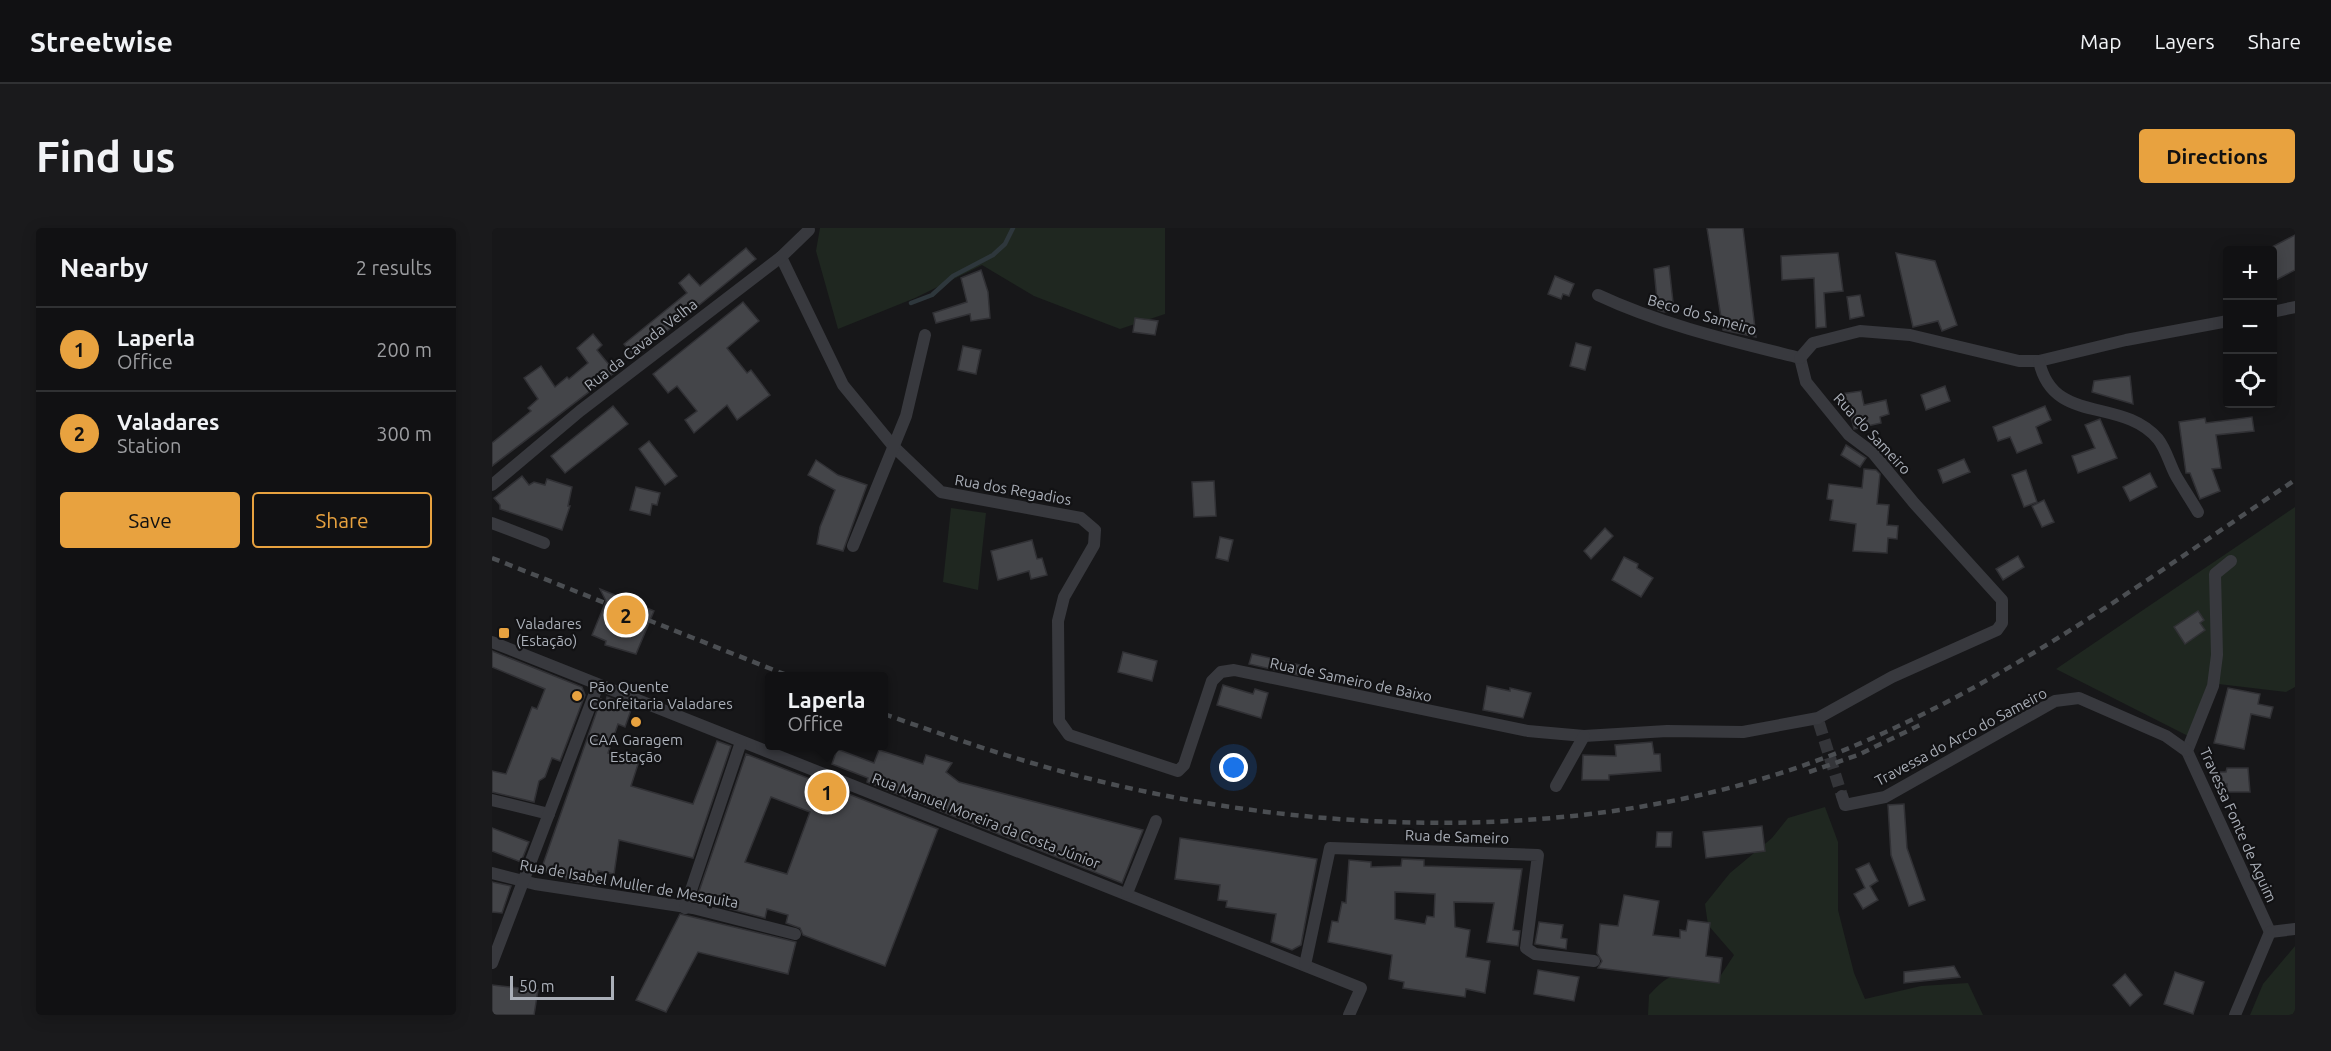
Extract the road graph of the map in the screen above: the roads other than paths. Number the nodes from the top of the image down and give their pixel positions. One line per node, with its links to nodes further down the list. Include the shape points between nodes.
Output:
1 (809, 230): 2 (street, Rua da Cavada Velha)
2 (781, 257): 10 (street, Rua dos Regadios, via 843,385); 11 (street, Rua da Cavada Velha, via 580,411)
3 (1598, 295): 8 (street, Beco do Sameiro, via 1690,329)
4 (2295, 307): 5 (street)
5 (2277, 311)
6 (2223, 322): 9 (street)
7 (925, 335): 10 (street, via 906,416)
8 (1800, 358): 9 (street, via 1813,344 1860,331 1910,335 2019,361); 19 (street, Rua do Sameiro, via 1806,382 1848,435 1873,453 2002,600 2004,611 1997,630 1892,677)
9 (2039, 361): 12 (street, via 2043,378 2061,399 2132,419 2158,440)
10 (894, 447): 15 (street); 23 (street, Rua dos Regadios, via 941,492 1081,518 1095,530 1094,545 1064,597 1058,621 1059,721 1069,735)
11 (492, 485)
12 (2198, 512)
13 (492, 523): 14 (street)
14 (544, 543)
15 (853, 546)
16 (2231, 561): 22 (street, Travessa Fonte de Aguim, via 2215,574 2217,655 2213,686)
17 (492, 642): 18 (street, Rua Manuel Moreira da Costa Júnior)
18 (598, 685): 21 (street, Rua Manuel Moreira da Costa Júnior); 27 (street)
19 (1818, 720): 20 (street, Rua de Sameiro de Baixo, via 1743,732)
20 (1584, 736): 23 (street, Rua de Sameiro de Baixo, via 1517,729 1234,670 1221,672 1212,681 1184,765); 24 (street)
21 (741, 742): 31 (street, Rua Manuel Moreira da Costa Júnior); 32 (street)
22 (2187, 751): 26 (street, Travessa do Arco do Sameiro, via 2166,736 2079,698 2055,701 1885,797); 34 (street, Travessa Fonte de Aguim)
23 (1178, 771)
24 (1556, 786)
25 (492, 800): 27 (street)
26 (1843, 800)
27 (549, 814): 30 (street)
28 (1156, 821): 31 (street)
29 (492, 873): 30 (street, Rua de Isabel Muller de Mesquita)
30 (524, 881): 32 (street, Rua de Isabel Muller de Mesquita); 37 (street)
31 (1127, 893): 38 (street, Rua Manuel Moreira da Costa Júnior)
32 (685, 908): 35 (street, Rua de Isabel Muller de Mesquita)
33 (2295, 929): 34 (street)
34 (2270, 932): 40 (street)
35 (795, 934)
36 (1594, 961): 38 (street, Rua de Sameiro, via 1535,954 1526,948 1538,855 1330,848)
37 (492, 963)
38 (1305, 965): 39 (street, Rua Manuel Moreira da Costa Júnior, via 1361,988)
39 (1349, 1015)
40 (2235, 1015)

